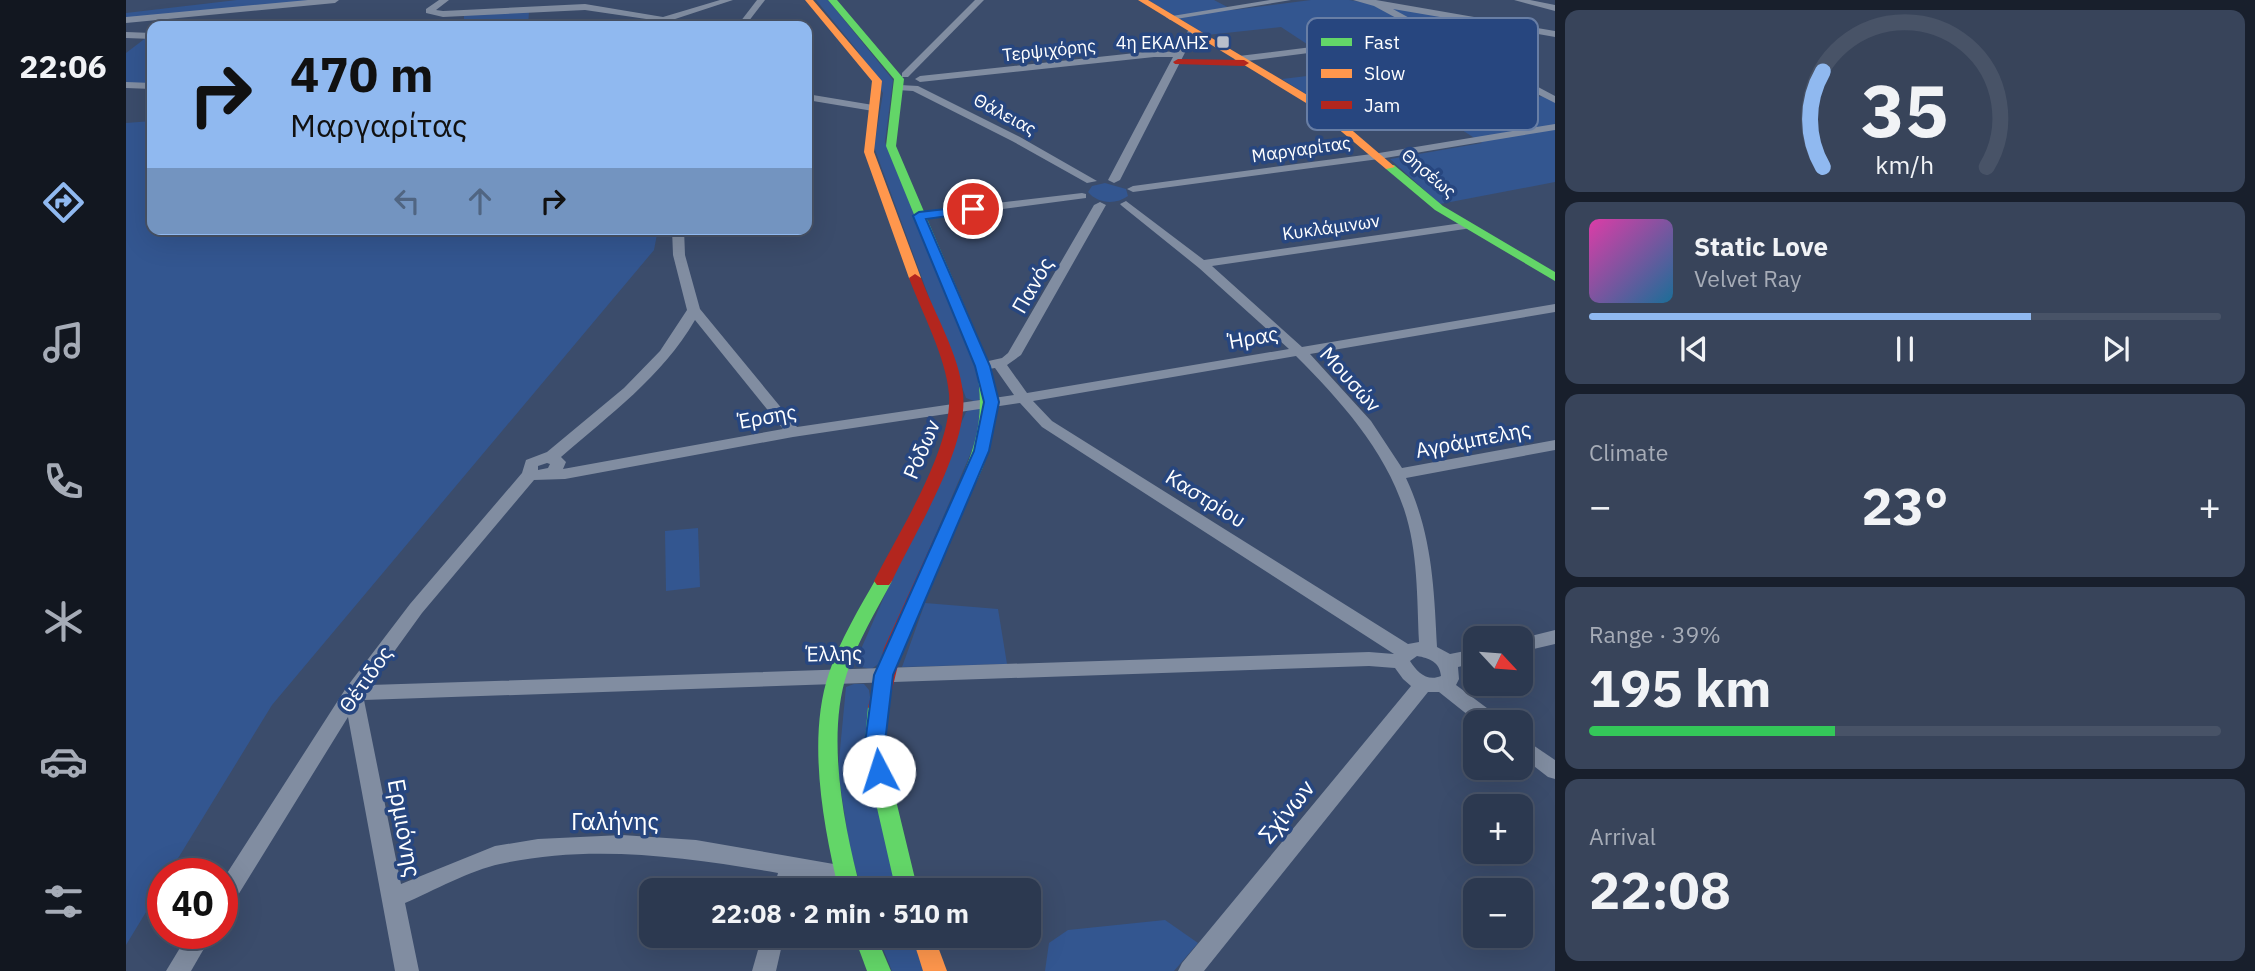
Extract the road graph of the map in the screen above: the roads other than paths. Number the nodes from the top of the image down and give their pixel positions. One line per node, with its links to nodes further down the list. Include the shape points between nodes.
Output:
1 (222, 0): 16 (street)
2 (335, 0): 21 (street)
3 (445, 0): 22 (street, via 429,11 452,14 585,7)
4 (730, 0): 23 (street)
5 (743, 0): 24 (street)
6 (761, 0): 25 (street)
7 (809, 0): 39 (street, Ρόδων, via 877,81)
8 (832, 0): 32 (street)
9 (981, 0): 32 (street)
10 (1142, 0): 17 (street, Θησέως)
11 (1287, 0): 17 (street)
12 (1357, 0): 14 (street)
13 (1520, 0): 15 (street); 20 (street)
14 (1376, 4): 18 (street); 19 (street)
15 (1555, 8)
16 (126, 12)
17 (1170, 18): 26 (street, Θησέως)
18 (1402, 18)
19 (1464, 18)
20 (1511, 18)
21 (126, 20)
22 (648, 21)
23 (670, 21)
24 (672, 21)
25 (745, 21)
26 (1192, 31): 30 (street); 31 (street, Θησέως)
27 (126, 35): 28 (street)
28 (147, 36)
29 (1307, 52): 31 (street)
30 (1180, 58): 31 (street); 32 (street, Τερψιχόρης, via 1154,54); 43 (street)
31 (1242, 61): 37 (street, Θησέως)
32 (907, 81): 44 (street, Θάλειας); 49 (street, via 891,146)
33 (126, 85): 34 (street)
34 (147, 86)
35 (1538, 91): 38 (street)
36 (812, 98): 39 (street)
37 (1307, 99)
38 (1555, 100)
39 (873, 108): 60 (street, Ρόδων, via 868,139 873,167 956,391)
40 (1347, 130): 42 (street, Θησέως)
41 (1537, 130): 42 (street, Μαργαρίτας)
42 (1379, 156): 45 (street, Μαργαρίτας); 50 (street, Θησέως)
43 (1114, 180): 44 (street); 45 (street)
44 (1091, 181): 46 (street, via 1082,185)
45 (1133, 189): 47 (street, via 1136,195)
46 (1082, 196): 48 (street); 49 (street)
47 (1126, 204): 48 (street); 52 (street, Μουσών)
48 (1100, 205): 57 (street, Πανός, via 1014,355)
49 (919, 216): 57 (street)
50 (1465, 225): 52 (street, Κυκλάμινων); 53 (street, Θησέως)
51 (679, 235): 55 (street)
52 (1202, 264): 56 (street, Μουσών)
53 (1555, 277)
54 (1555, 308): 56 (street, Ήρας)
55 (694, 310): 61 (street); 63 (street, via 653,369)
56 (1297, 350): 58 (street, Ήρας); 64 (street, Μουσών, via 1366,426)
57 (991, 365): 58 (street, Καστρίου); 59 (street)
58 (1024, 397): 59 (street, Ήρας); 68 (street, Καστρίου, via 1047,424)
59 (992, 402): 60 (street, Ήρας); 72 (street, via 982,451)
60 (958, 409): 61 (street, Έρσης); 71 (street, Ρόδων, via 946,449)
61 (793, 432): 63 (street, Έρσης, via 584,471)
62 (1555, 445): 64 (street, Αγράμπελης)
63 (554, 465): 74 (street, Θέτιδος, via 531,463 530,474 421,602)
64 (1399, 474): 67 (street, Μουσών, via 1420,543)
65 (1555, 637): 66 (street)
66 (1533, 642)
67 (1428, 650): 68 (street, Έλλης); 70 (street)
68 (1403, 656): 72 (street, Έλλης); 73 (street, Καστρίου, via 1404,671)
69 (1463, 659): 70 (street)
70 (1447, 662): 73 (street, via 1450,679)
71 (837, 675): 72 (street, Έλλης); 74 (street, Έλλης); 82 (street, Ρόδων, via 830,728 831,777)
72 (884, 675): 83 (street, via 874,751)
73 (1433, 685): 75 (street); 94 (street, Σχίνων)
74 (354, 693): 79 (street, Θέτιδος); 84 (street, Ερμιόνης)
75 (1472, 710)
76 (1533, 754): 77 (street)
77 (1555, 771)
78 (791, 865): 80 (street); 81 (street, Γαλήνης); 84 (street, Γαλήνης, via 696,849 622,844 538,848 495,855)
79 (238, 876)
80 (788, 878)
81 (829, 878)
82 (846, 878)
83 (904, 878)
84 (391, 898): 90 (street, Ερμιόνης)
85 (770, 948): 91 (street)
86 (870, 948): 92 (street)
87 (927, 948): 93 (street)
88 (192, 949): 89 (street)
89 (178, 971)
90 (407, 971)
91 (764, 971)
92 (879, 971)
93 (935, 971)
94 (1190, 971)

